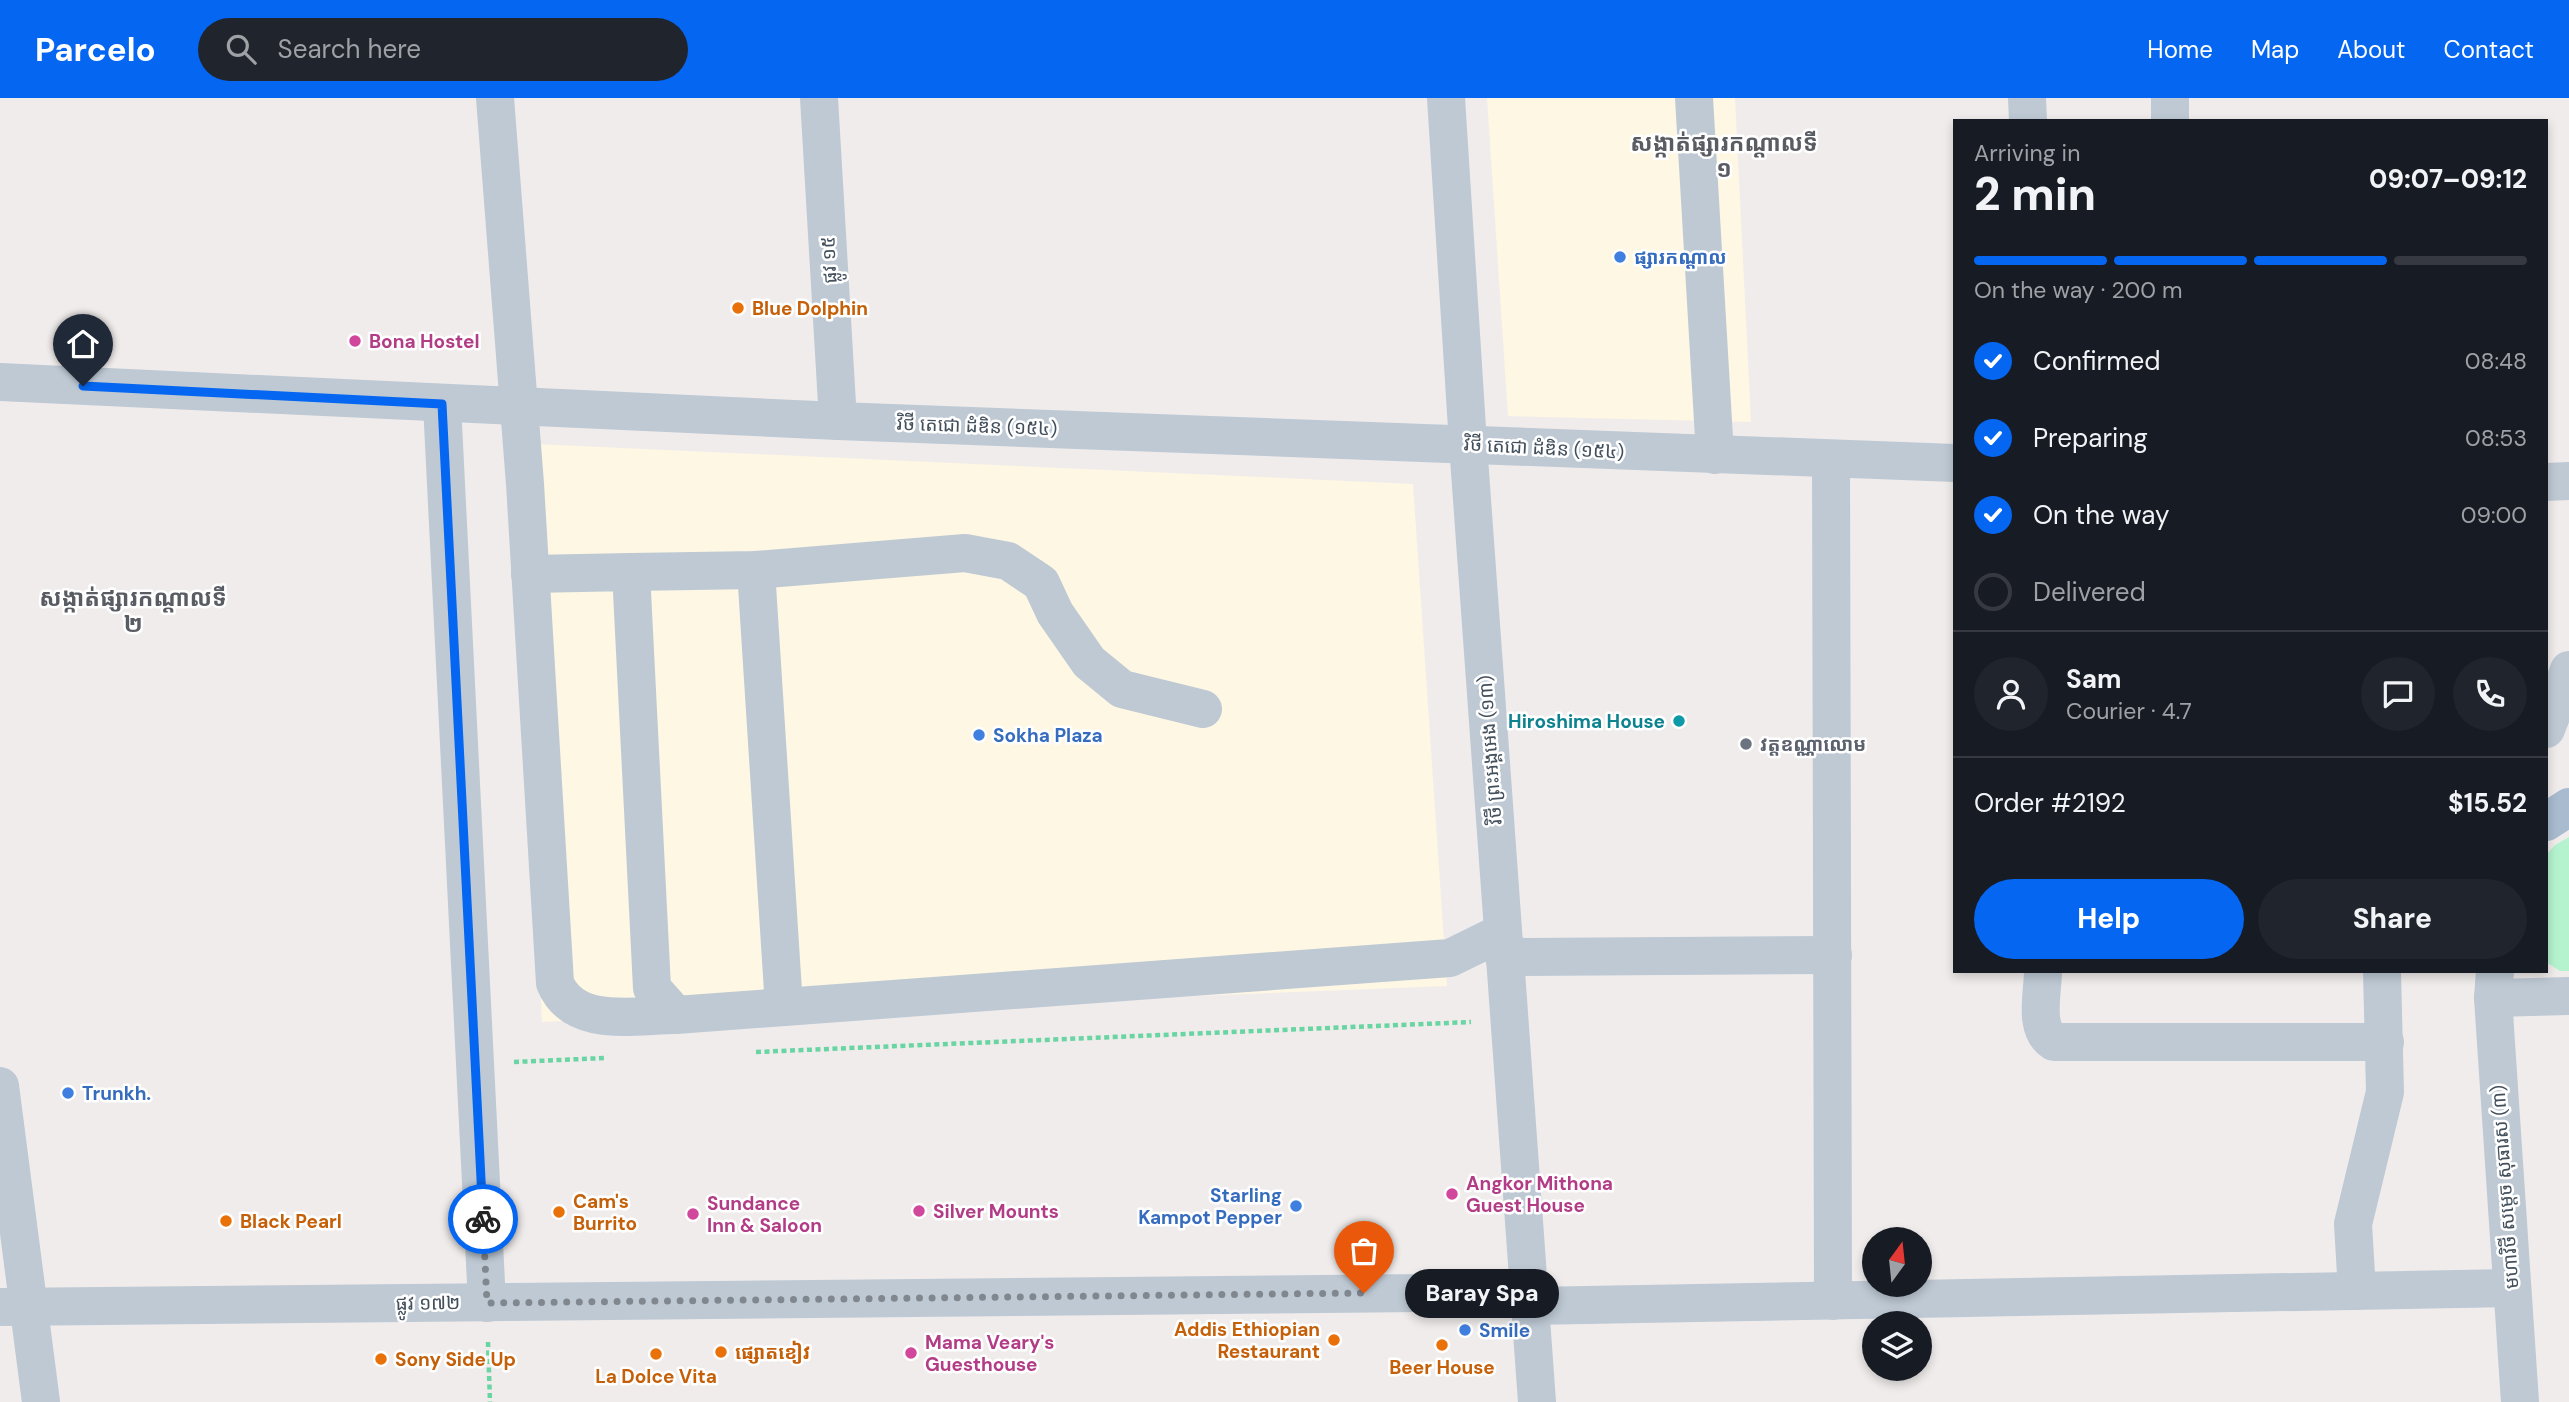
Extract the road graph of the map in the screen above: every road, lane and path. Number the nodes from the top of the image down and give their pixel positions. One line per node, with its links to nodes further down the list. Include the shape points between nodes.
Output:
1 (495, 98): 11 (street)
2 (819, 98): 12 (street, ផ្លូវ ១៥)
3 (1446, 98): 13 (street, វិថី ព្រះអង្គអេង (១៣))
4 (1693, 98): 14 (street)
5 (2027, 98): 7 (street)
6 (2170, 98): 8 (street)
7 (2028, 119)
8 (2170, 119)
9 (0, 382): 10 (street, វិថី តេជោ ដំឌិន (១៥៤))
10 (442, 404): 11 (street, វិថី តេជោ ដំឌិន (១៥៤)); 39 (street)
11 (517, 407): 12 (street, វិថី តេជោ ដំឌិន (១៥៤)); 21 (street)
12 (838, 421): 13 (street, វិថី តេជោ ដំឌិន (១៥៤))
13 (1468, 444): 14 (street, វិថី តេជោ ដំឌិន (១៥៤)); 27 (street, វិថី ព្រះអង្គអេង (១៣))
14 (1715, 455): 15 (street, វិថី តេជោ ដំឌិន (១៥៤))
15 (1831, 459): 16 (street, វិថី តេជោ ដំឌិន (១៥៤)); 28 (street)
16 (1953, 463)
17 (2569, 481): 18 (street)
18 (2548, 482)
19 (756, 570): 20 (street); 23 (street, via 965,553 1008,561 1041,583 1055,613 1089,662 1122,689); 33 (street)
20 (631, 572): 21 (street); 34 (street, via 652,988)
21 (530, 574): 34 (street, via 555,983 561,998 578,1011 598,1016)
22 (2569, 670): 24 (street)
23 (1203, 709)
24 (2548, 724)
25 (2569, 807): 26 (main road)
26 (2548, 821)
27 (1504, 945): 28 (street); 33 (street, via 1450,958); 35 (street, វិថី ព្រះអង្គអេង (១៣))
28 (1832, 955): 44 (street)
29 (2043, 973): 36 (street, via 2041,1026 2054,1042)
30 (2382, 973): 36 (street)
31 (2494, 984): 32 (street); 41 (street, មហាវិថី សម្តេច សុធារស (៣))
32 (2569, 996)
33 (784, 1007): 34 (street)
34 (676, 1015)
35 (1510, 1021): 37 (path); 43 (street, វិថី ព្រះអង្គអេង (១៣))
36 (2385, 1042): 42 (street, via 2385,1092 2353,1224)
37 (755, 1052)
38 (615, 1058): 39 (path)
39 (475, 1064): 45 (street)
40 (0, 1086): 46 (street)
41 (2512, 1288): 42 (street, ផ្លូវ ១៧២); 50 (street, មហាវិថី សម្តេច សុធារស (៣))
42 (2357, 1291): 44 (street, ផ្លូវ ១៧២)
43 (1529, 1299): 44 (street, ផ្លូវ ១៧២); 45 (street, ផ្លូវ ១៧២); 49 (street, វិថី ព្រះអង្គអេង (១៣))
44 (1833, 1300)
45 (487, 1303): 46 (street, ផ្លូវ ១៧២); 48 (path)
46 (14, 1307): 47 (street)
47 (41, 1402)
48 (490, 1402)
49 (1537, 1402)
50 (2520, 1402)

